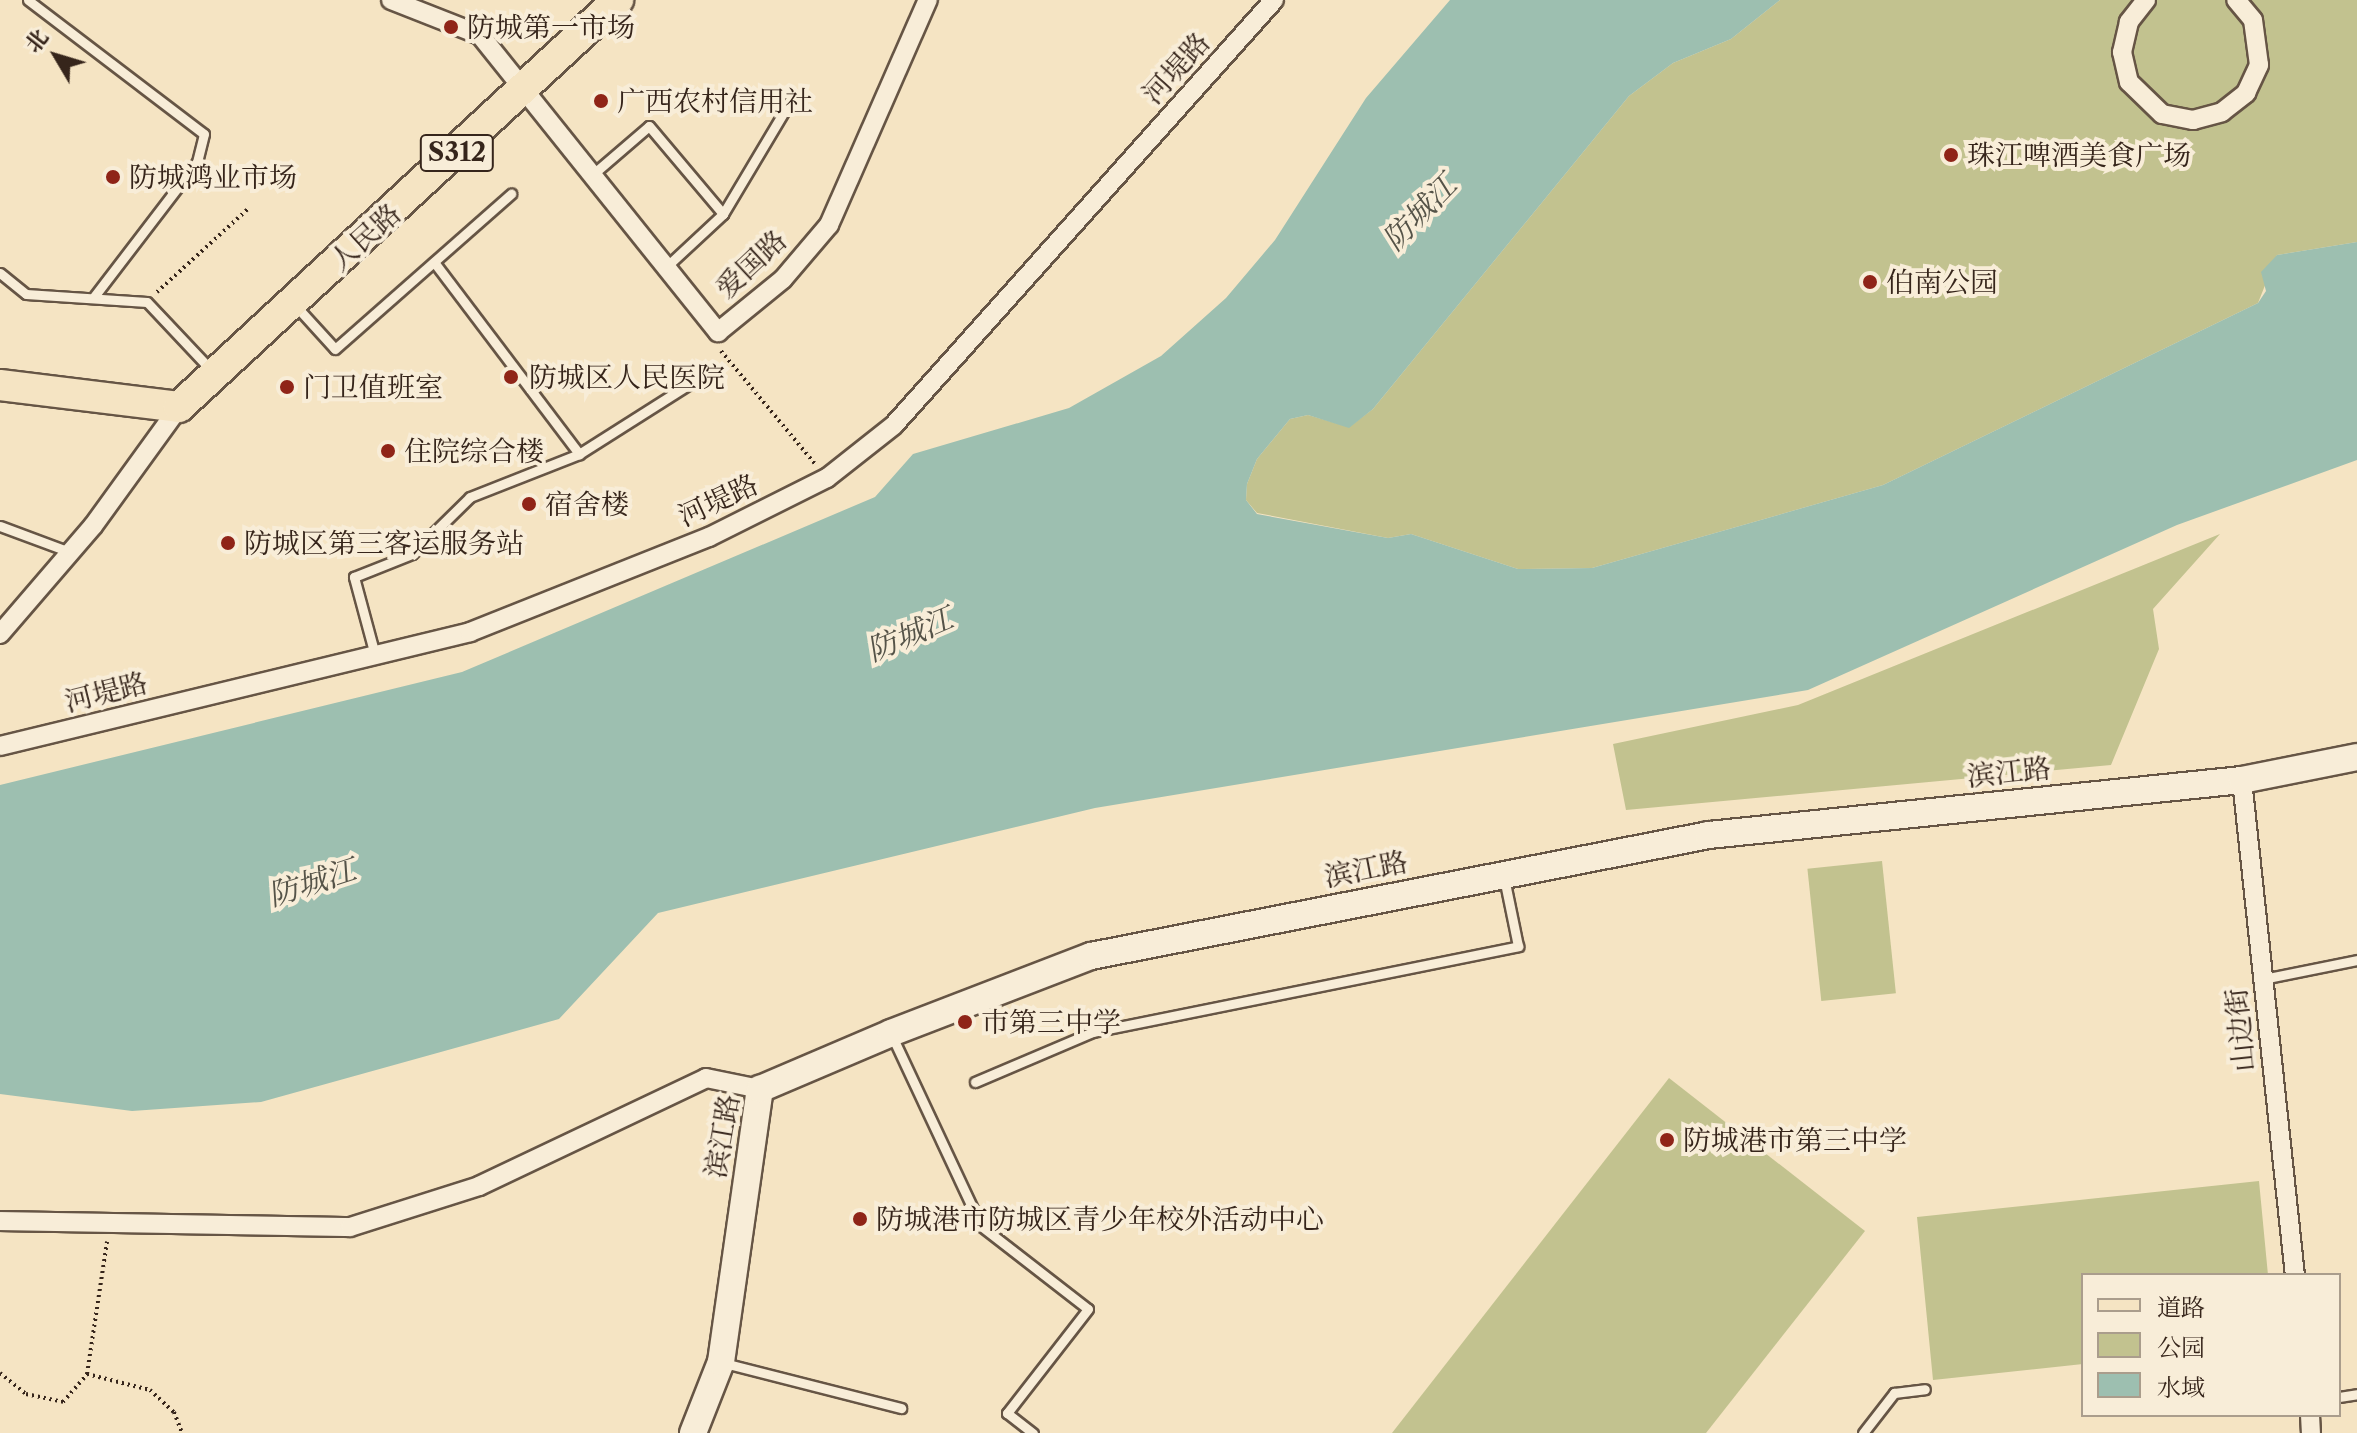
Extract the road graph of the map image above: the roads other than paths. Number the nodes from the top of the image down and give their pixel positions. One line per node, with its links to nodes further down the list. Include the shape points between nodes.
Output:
1 (28, 0): 16 (lane, via 204,134 197,162)
2 (391, 0): 8 (street, 爱国路, via 480,35)
3 (618, 0): 8 (main road, 人民路 / S312)
4 (928, 0): 14 (street, 爱国路, via 829,225 783,279 718,332)
5 (1274, 0): 26 (street, 河堤路, via 894,425 827,478 709,537 470,632)
6 (2146, 0): 7 (street, via 2129,22 2122,52 2129,82 2162,114 2193,120 2222,112 2246,93 2259,65 2253,20)
7 (2236, 0)
8 (526, 91): 10 (street, 爱国路); 17 (main road, 人民路 / S312)
9 (791, 100): 12 (lane)
10 (592, 175): 12 (lane, via 649,126); 14 (street, 爱国路)
11 (511, 194): 13 (lane)
12 (723, 214): 14 (lane)
13 (434, 262): 17 (lane, via 335,349); 22 (lane)
14 (666, 267)
15 (0, 273): 16 (lane, via 26,294)
16 (93, 298): 18 (lane, via 147,302)
17 (293, 303): 18 (main road, 人民路 / S312)
18 (214, 374): 21 (main road, 人民路 / S312)
19 (702, 376): 22 (lane)
20 (0, 385): 21 (main road)
21 (179, 407): 24 (street, 人民路)
22 (579, 454): 26 (lane, via 470,497 412,554 354,577)
23 (0, 526): 24 (lane)
24 (70, 552): 25 (street, 人民路)
25 (0, 634)
26 (375, 655): 27 (street, 河堤路)
27 (0, 746)
28 (2357, 757): 29 (street, 滨江路)
29 (2242, 780): 30 (street, 滨江路, via 1709,835); 32 (street, 山边街)
30 (1503, 875): 33 (street, 滨江路, via 1091,956); 34 (lane, via 1518,946 1107,1029)
31 (2357, 960): 32 (lane)
32 (2263, 979): 37 (street, 山边街)
33 (891, 1033): 35 (street, 滨江路); 42 (lane, via 981,1226 1088,1309 1007,1413)
34 (975, 1082)
35 (760, 1089): 36 (street, via 706,1078 479,1186 350,1227); 38 (street, 滨江路)
36 (0, 1221)
37 (2295, 1273)
38 (721, 1362): 40 (lane); 41 (street, 滨江路)
39 (1925, 1389): 43 (lane, via 1894,1393)
40 (901, 1408)
41 (693, 1433)
42 (1033, 1433)
43 (1863, 1433)

